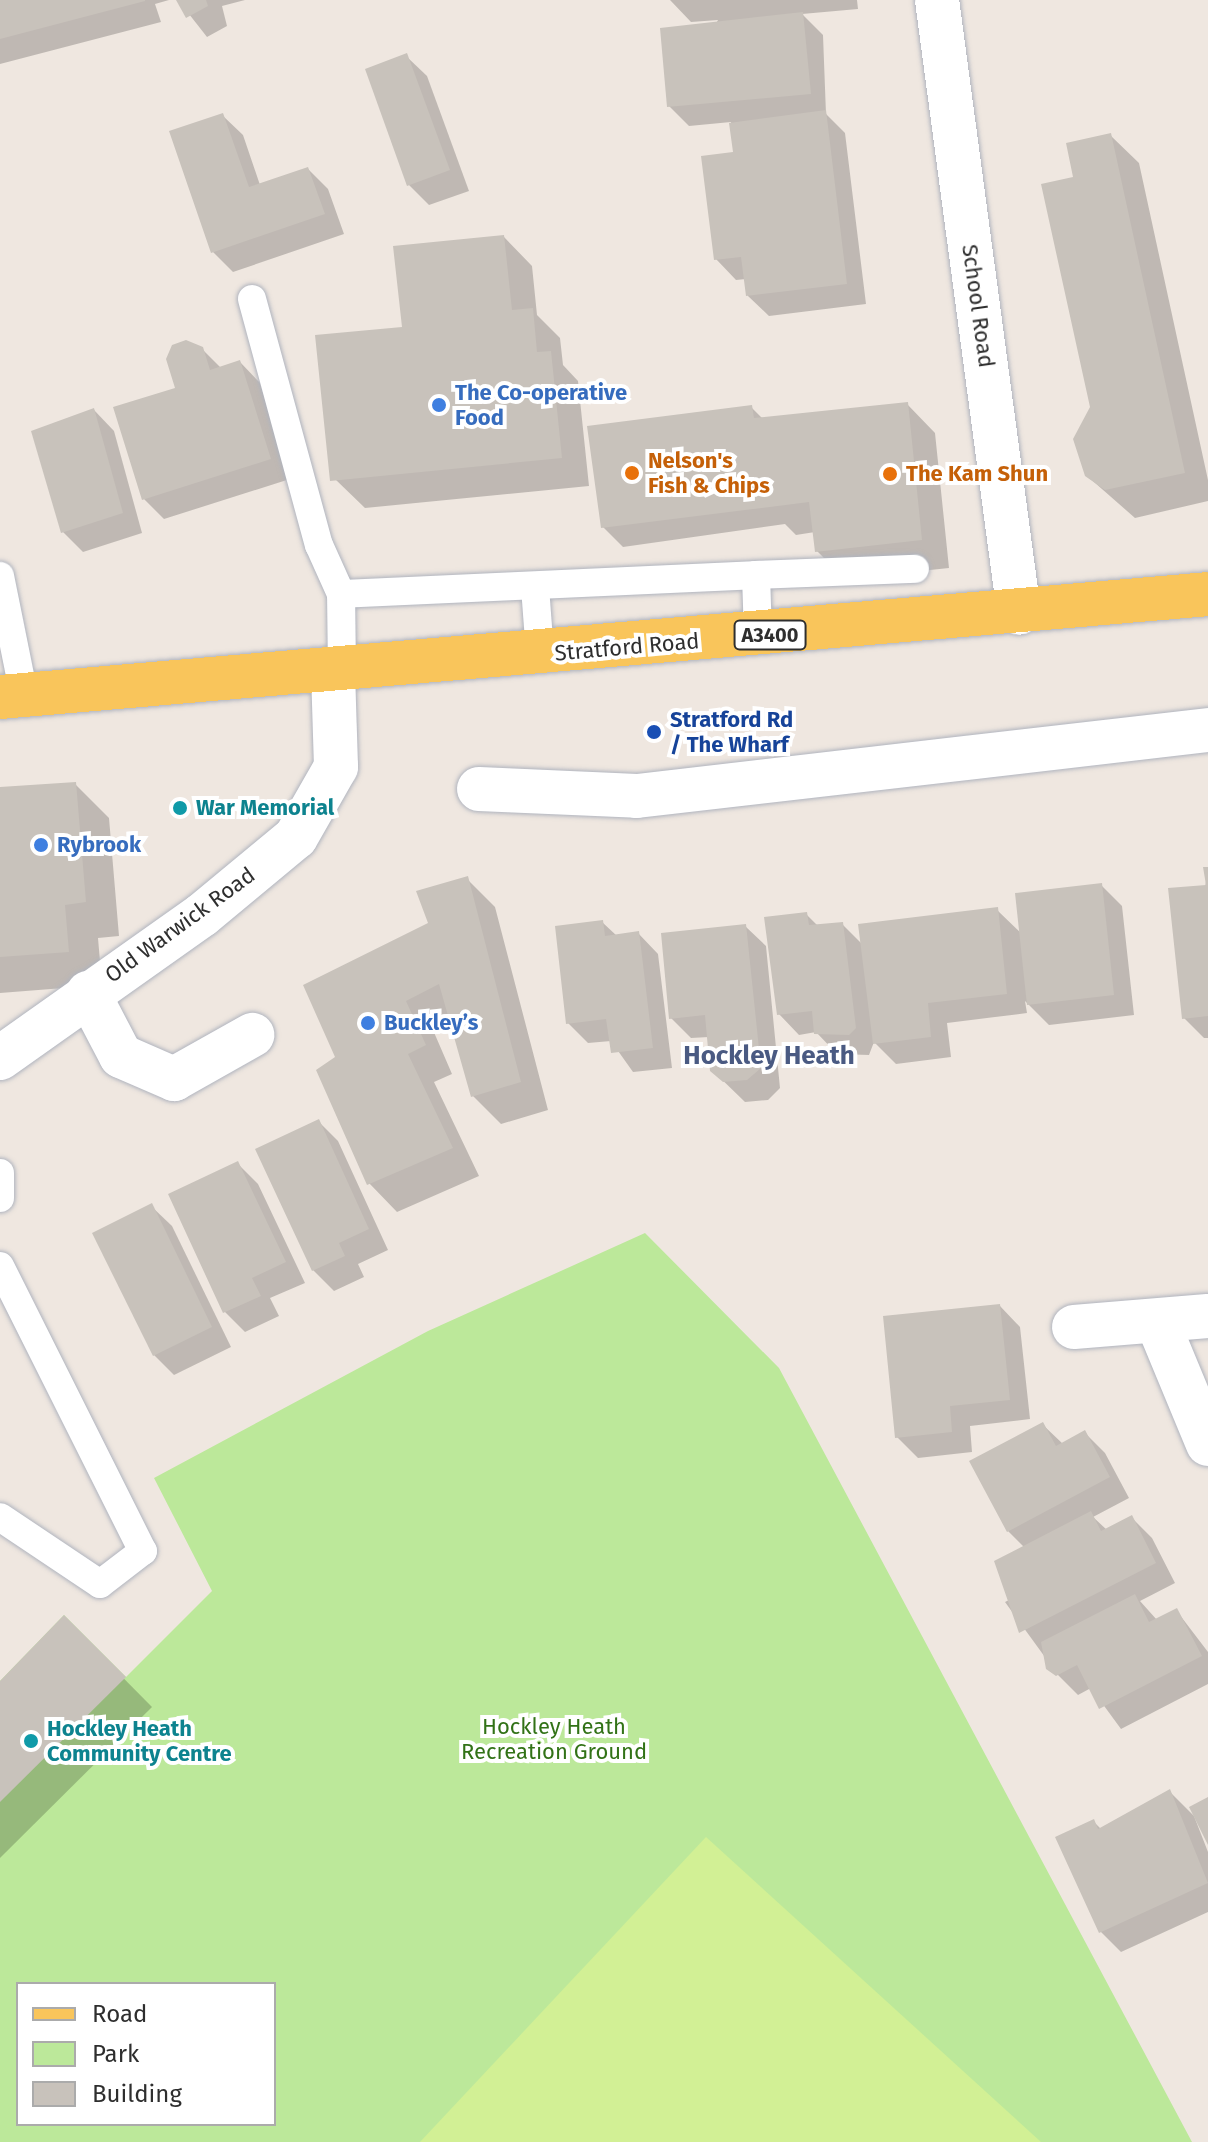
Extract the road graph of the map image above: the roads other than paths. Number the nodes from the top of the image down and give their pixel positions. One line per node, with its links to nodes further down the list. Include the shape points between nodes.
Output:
1 (937, 0): 9 (street, School Road)
2 (252, 299): 7 (lane, via 319,545)
3 (915, 569): 4 (lane)
4 (756, 575): 6 (lane); 10 (lane)
5 (0, 576): 13 (lane)
6 (535, 587): 7 (lane); 11 (lane)
7 (341, 594): 12 (lane)
8 (1208, 594): 9 (main road, Stratford Road / A3400)
9 (1019, 613): 10 (main road, Stratford Road / A3400)
10 (758, 636): 11 (main road, Stratford Road / A3400)
11 (540, 654): 12 (main road, Stratford Road / A3400)
12 (338, 672): 13 (main road, A3400); 16 (street, Old Warwick Road, via 336,767 296,837 202,915)
13 (12, 696)
14 (1208, 730): 15 (street, via 637,796)
15 (479, 789)
16 (88, 993): 17 (street, via 121,1056 174,1079); 18 (street, Old Warwick Road)
17 (252, 1035)
18 (0, 1058)
19 (0, 1266): 24 (lane, via 143,1551 100,1584)
20 (1208, 1316): 21 (street)
21 (1157, 1321): 22 (street); 23 (street)
22 (1074, 1327)
23 (1208, 1444)
24 (0, 1517)

